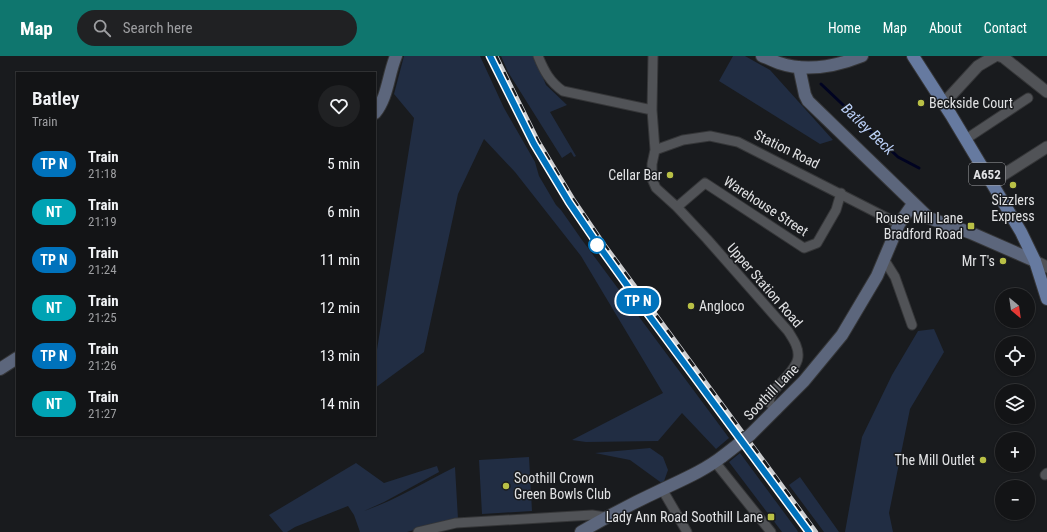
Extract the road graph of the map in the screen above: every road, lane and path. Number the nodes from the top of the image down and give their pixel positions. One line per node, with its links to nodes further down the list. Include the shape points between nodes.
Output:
1 (396, 56): 14 (main road, via 388,87)
2 (538, 56): 13 (street, via 546,75 563,91)
3 (653, 56): 13 (street)
4 (762, 56): 9 (main road, via 780,64)
5 (862, 56): 9 (main road, via 847,62 820,67)
6 (912, 56): 12 (main road, A652)
7 (995, 56): 12 (street, via 978,66)
8 (1000, 56): 10 (street)
9 (799, 67): 20 (main road, via 808,101)
10 (1047, 92)
11 (1028, 98): 15 (street)
12 (944, 103): 15 (main road, A652)
13 (652, 110): 17 (street)
14 (376, 112)
15 (966, 139): 18 (main road, A652)
16 (1047, 147): 18 (street)
17 (655, 150): 19 (street, Station Road, via 683,140 710,136 738,142); 21 (street, via 652,179 656,188)
18 (992, 182): 24 (main road, A652, via 1022,232)
19 (841, 193): 21 (street, Warehouse Street, via 836,210 817,243 804,248 705,183); 22 (street, Station Road)
20 (913, 204): 22 (main road, Soothill Lane); 24 (main road, via 929,218)
21 (676, 207): 30 (street, Upper Station Road, via 796,343 798,357 794,367 769,399 770,404)
22 (899, 224): 23 (main road, Soothill Lane)
23 (885, 261): 27 (street, via 895,277); 30 (main road, Soothill Lane, via 842,334)
24 (1035, 261): 25 (street); 26 (main road, A652)
25 (1047, 267)
26 (1047, 299)
27 (912, 325)
28 (16, 359): 29 (main road)
29 (0, 369)
30 (777, 410): 31 (main road, Soothill Lane, bridge)
31 (719, 459): 32 (main road, Soothill Lane, via 691,476); 37 (street)
32 (662, 489): 33 (main road, Soothill Lane); 36 (street)
33 (606, 517): 34 (main road, Soothill Lane); 35 (street, via 592,515 456,523)
34 (590, 530)
35 (418, 532)
36 (687, 532)
37 (770, 532)

